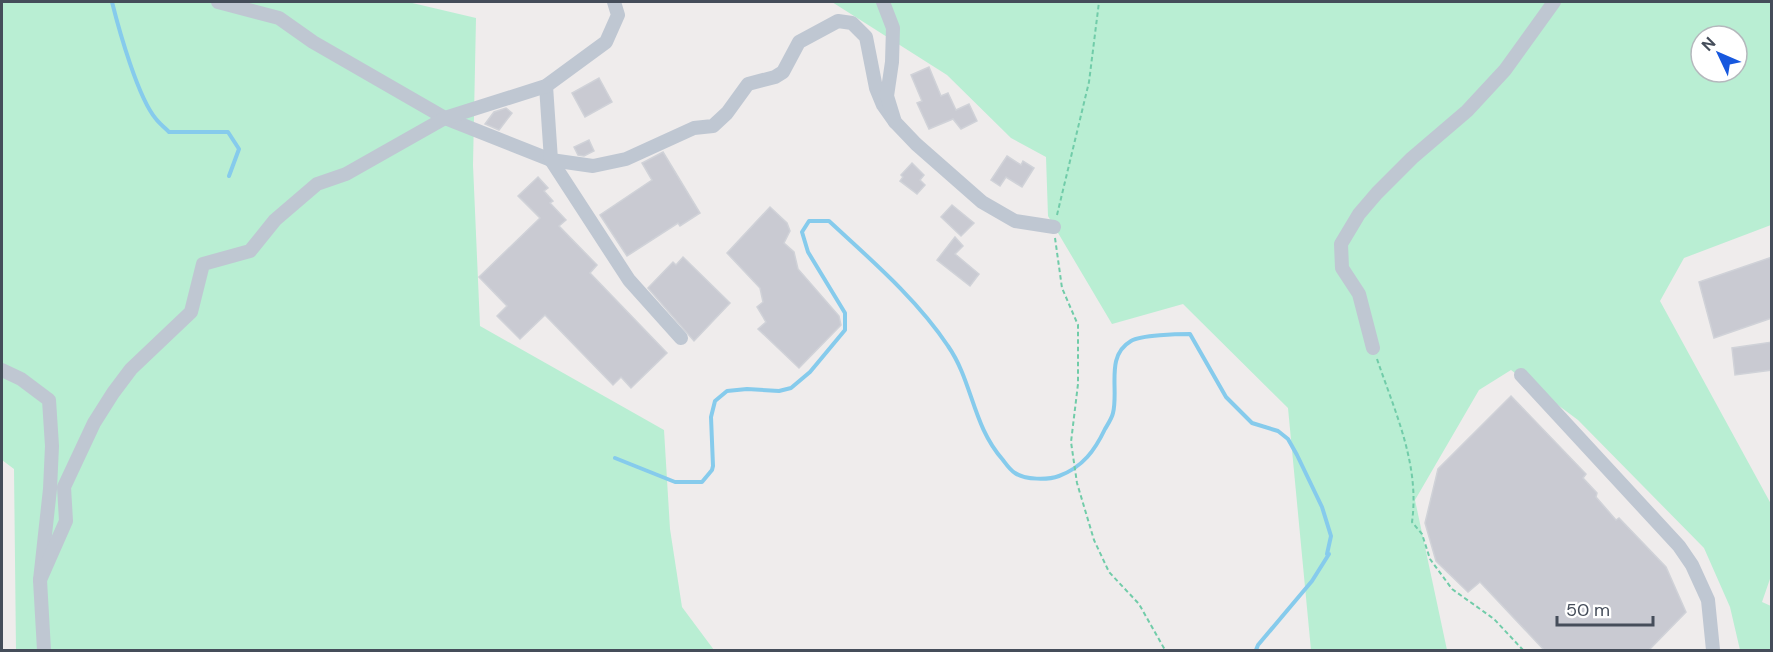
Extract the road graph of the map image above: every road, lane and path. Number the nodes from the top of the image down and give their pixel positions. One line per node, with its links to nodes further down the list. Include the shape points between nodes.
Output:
1 (218, 2): 7 (street, via 279,18 313,42)
2 (614, 2): 6 (street, via 618,15 606,42)
3 (883, 2): 8 (street, via 893,28 887,96)
4 (1100, 2): 10 (path, via 1089,82)
5 (1554, 2): 12 (street, via 1505,70 1467,111 1377,193 1341,244 1342,268 1359,294)
6 (546, 86): 7 (street); 9 (street)
7 (445, 118): 9 (street); 15 (street, via 346,174 318,184 275,220 250,250 203,264 191,312 132,369 94,423 64,487 66,521)
8 (895, 122): 9 (street, via 876,88 866,37 852,23 838,21 799,42 783,72 748,84 713,126 694,128 626,159 593,166); 10 (street, via 982,202 1015,221)
9 (551, 160): 11 (street, via 629,280)
10 (1054, 227): 17 (path, via 1062,288 1078,325 1078,384 1071,442 1077,483 1094,540 1109,572 1139,604)
11 (681, 338)
12 (1373, 348): 18 (path, via 1410,456 1415,500 1412,522 1422,534 1430,560 1452,589 1494,619)
13 (2, 370): 15 (street, via 49,400 51,489)
14 (1521, 375): 19 (street, via 1679,546 1708,600)
15 (40, 580): 16 (street)
16 (44, 651)
17 (1165, 651)
18 (1523, 651)
19 (1713, 651)

